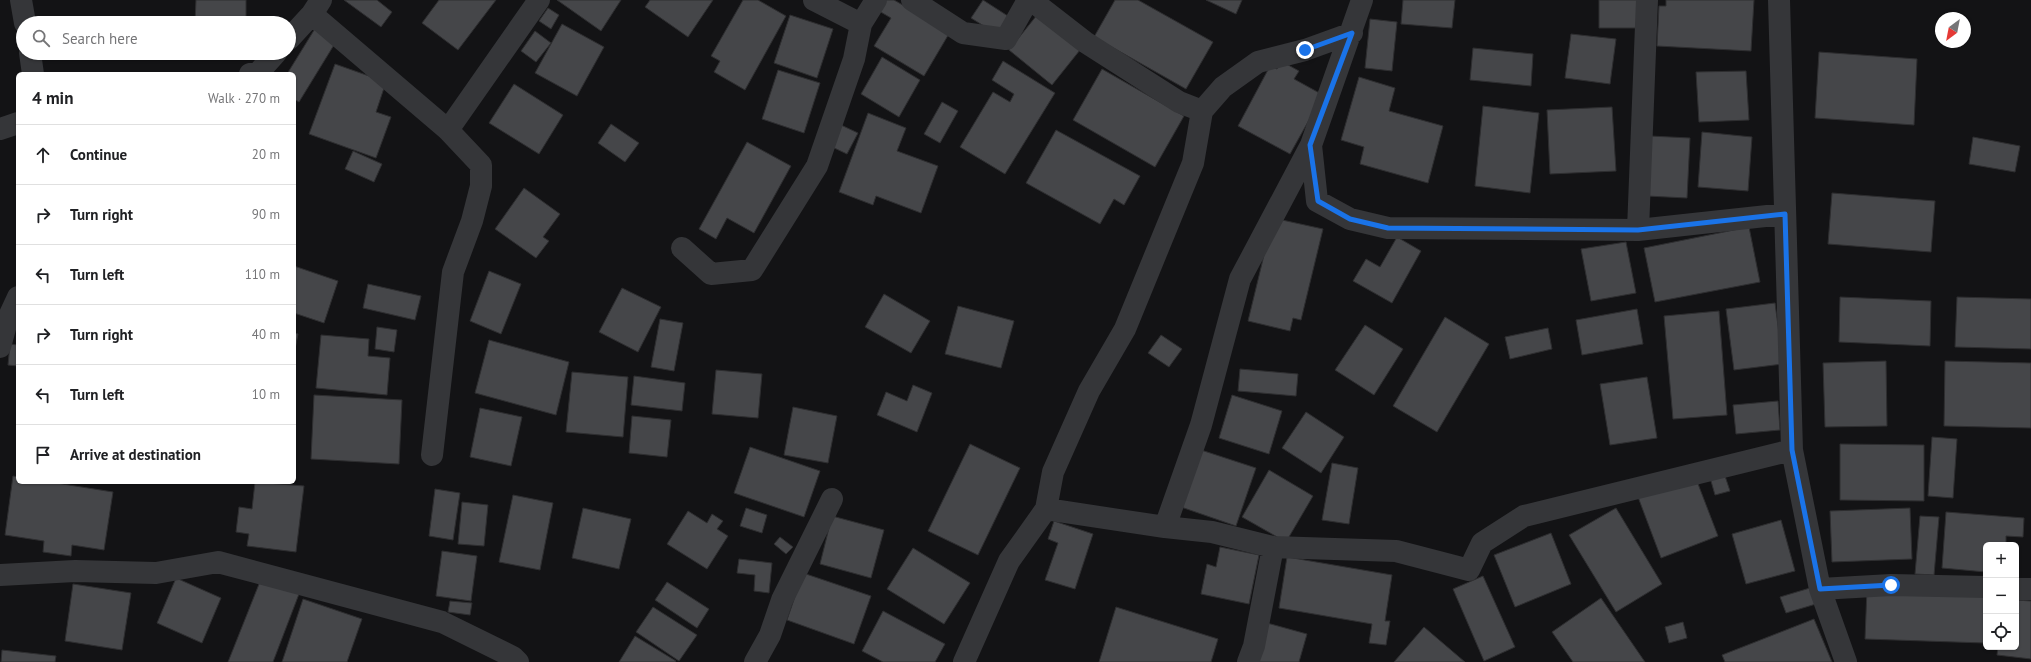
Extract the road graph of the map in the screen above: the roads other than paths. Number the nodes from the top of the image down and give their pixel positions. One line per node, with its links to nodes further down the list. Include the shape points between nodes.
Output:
1 (21, 0): 12 (street)
2 (539, 0): 23 (street)
3 (814, 0): 13 (street)
4 (876, 0): 13 (street)
5 (912, 0): 6 (street, via 963,33 1006,39)
6 (1028, 0)
7 (1031, 0): 20 (street, via 1085,42 1179,102)
8 (1362, 0): 15 (street)
9 (1647, 0): 26 (street)
10 (1779, 0): 25 (street)
11 (316, 7): 14 (street); 23 (street)
12 (24, 16)
13 (861, 24): 27 (street, via 854,59 817,166 752,270 711,274)
14 (296, 31)
15 (1352, 33): 20 (street, via 1305,50 1258,62 1223,87); 24 (street)
16 (31, 60): 18 (street)
17 (269, 60): 19 (street)
18 (33, 72)
19 (257, 72)
20 (1202, 111): 33 (street, via 1193,163 1125,329 1089,391 1053,472)
21 (16, 124): 22 (street)
22 (0, 129)
23 (448, 130): 31 (street, via 481,165 481,186 472,221 453,272)
24 (1310, 145): 26 (street, via 1318,201 1350,219 1388,228); 34 (street, via 1240,279 1201,425)
25 (1785, 214): 26 (street); 30 (street)
26 (1638, 230)
27 (682, 248)
28 (16, 302): 29 (street)
29 (0, 347)
30 (1792, 450): 35 (street, via 1524,516 1482,543 1469,570 1396,551); 39 (street)
31 (432, 455)
32 (832, 499): 42 (street, via 782,600 770,635)
33 (1046, 508): 34 (street); 43 (street, via 1009,561)
34 (1165, 527): 35 (street, via 1212,532)
35 (1273, 547): 44 (street, via 1254,646)
36 (0, 575): 41 (street, via 75,571 156,574 218,562 442,622 513,656)
37 (1983, 587): 39 (street, via 1891,585)
38 (2019, 588): 40 (street)
39 (1820, 589): 45 (street)
40 (2031, 589)
41 (518, 662)
42 (755, 662)
43 (964, 662)
44 (1248, 662)
45 (1846, 662)

